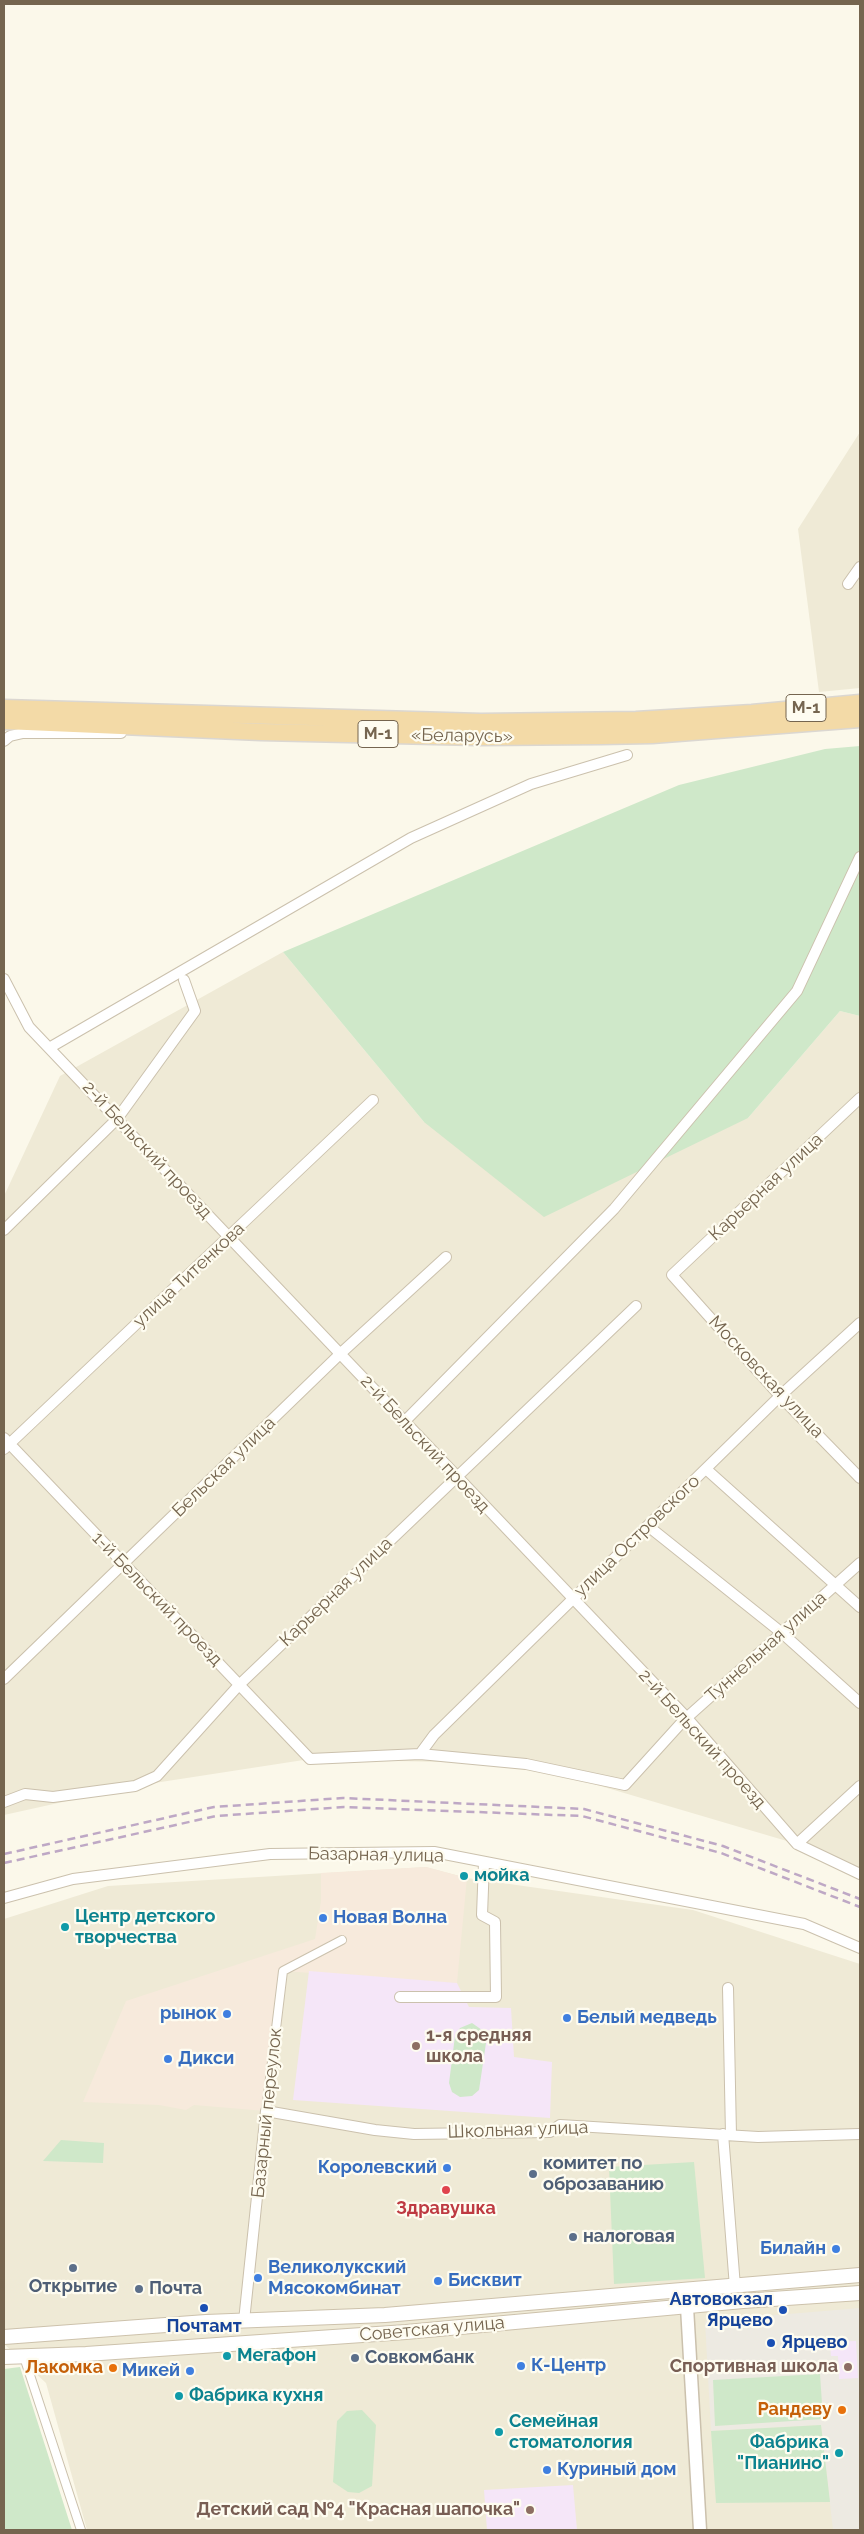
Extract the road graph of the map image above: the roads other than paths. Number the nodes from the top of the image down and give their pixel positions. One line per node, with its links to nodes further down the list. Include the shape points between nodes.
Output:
1 (860, 567): 2 (street)
2 (848, 584)
3 (860, 703): 4 (highway, «Беларусь» / М-1, via 636,720 480,722)
4 (4, 708)
5 (860, 719): 7 (highway, «Беларусь» / М-1, via 652,736)
6 (4, 721): 7 (highway, «Беларусь» / М-1)
7 (261, 732): 8 (street, via 23,733)
8 (4, 741)
9 (627, 755): 13 (street, via 531,784 411,838)
10 (860, 857): 25 (street, via 797,990 614,1209)
11 (4, 979): 13 (street, 2-й Бельский проезд, via 29,1027)
12 (184, 980): 16 (street, via 195,1011)
13 (49, 1048): 16 (street, 2-й Бельский проезд)
14 (860, 1098): 20 (street, Карьерная улица)
15 (373, 1100): 18 (street, улица Титенкова)
16 (117, 1119): 17 (street); 18 (street, 2-й Бельский проезд)
17 (4, 1230)
18 (230, 1238): 23 (street, 2-й Бельский проезд); 26 (street, улица Титенкова)
19 (446, 1257): 23 (street, Бельская улица)
20 (672, 1275): 24 (street, Московская улица)
21 (636, 1306): 28 (street, Карьерная улица)
22 (860, 1323): 24 (street, улица Островского)
23 (340, 1354): 25 (street, 2-й Бельский проезд); 32 (street, Бельская улица)
24 (780, 1396): 27 (street, улица Островского); 29 (street, Московская улица)
25 (404, 1422): 28 (street, 2-й Бельский проезд)
26 (6, 1444): 32 (street, 1-й Бельский проезд)
27 (706, 1469): 30 (street, улица Островского); 33 (street)
28 (456, 1477): 34 (street, 2-й Бельский проезд); 38 (street, Карьерная улица)
29 (860, 1478)
30 (648, 1526): 34 (street, улица Островского); 36 (street)
31 (860, 1563): 33 (street, Туннельная улица)
32 (124, 1564): 37 (street, Бельская улица); 38 (street, 1-й Бельский проезд)
33 (836, 1585): 35 (street); 36 (street, Туннельная улица)
34 (572, 1600): 40 (street, 2-й Бельский проезд); 41 (street, улица Островского, via 434,1735)
35 (860, 1607)
36 (782, 1633): 39 (street); 40 (street, Туннельная улица)
37 (4, 1679)
38 (239, 1685): 42 (street, 1-й Бельский проезд); 44 (street, Карьерная улица, via 157,1776 135,1786 53,1797 26,1794)
39 (860, 1703)
40 (687, 1718): 41 (street, Туннельная улица, via 625,1785 526,1764); 45 (street, 2-й Бельский проезд)
41 (420, 1754): 42 (street, Туннельная улица)
42 (310, 1760)
43 (860, 1786): 45 (street)
44 (4, 1802)
45 (796, 1844): 47 (street)
46 (484, 1862): 48 (street, Базарная улица, via 434,1852 270,1854 73,1879); 50 (street, Базарная улица, via 804,1924); 52 (street, via 482,1915 495,1922 496,1997)
47 (860, 1874)
48 (4, 1898)
49 (342, 1940): 53 (street, Базарный переулок, via 283,1971)
50 (860, 1948)
51 (728, 1988): 54 (street)
52 (400, 1997)
53 (266, 2111): 54 (street, Школьная улица, via 414,2134 550,2132 560,2125); 61 (street, Базарный переулок)
54 (727, 2134): 55 (street, Школьная улица, via 758,2137); 57 (street)
55 (860, 2134)
56 (860, 2275): 57 (main road, Советская улица)
57 (735, 2287): 58 (main road, Советская улица)
58 (685, 2291): 60 (main road); 61 (main road, Советская улица, via 384,2315)
59 (860, 2292): 60 (main road, Советская улица)
60 (687, 2307): 63 (main road, Советская улица, via 406,2332); 66 (street)
61 (244, 2321): 62 (main road, Советская улица)
62 (4, 2337)
63 (24, 2356): 64 (main road, Советская улица); 65 (street)
64 (4, 2358)
65 (81, 2530)
66 (700, 2530)

